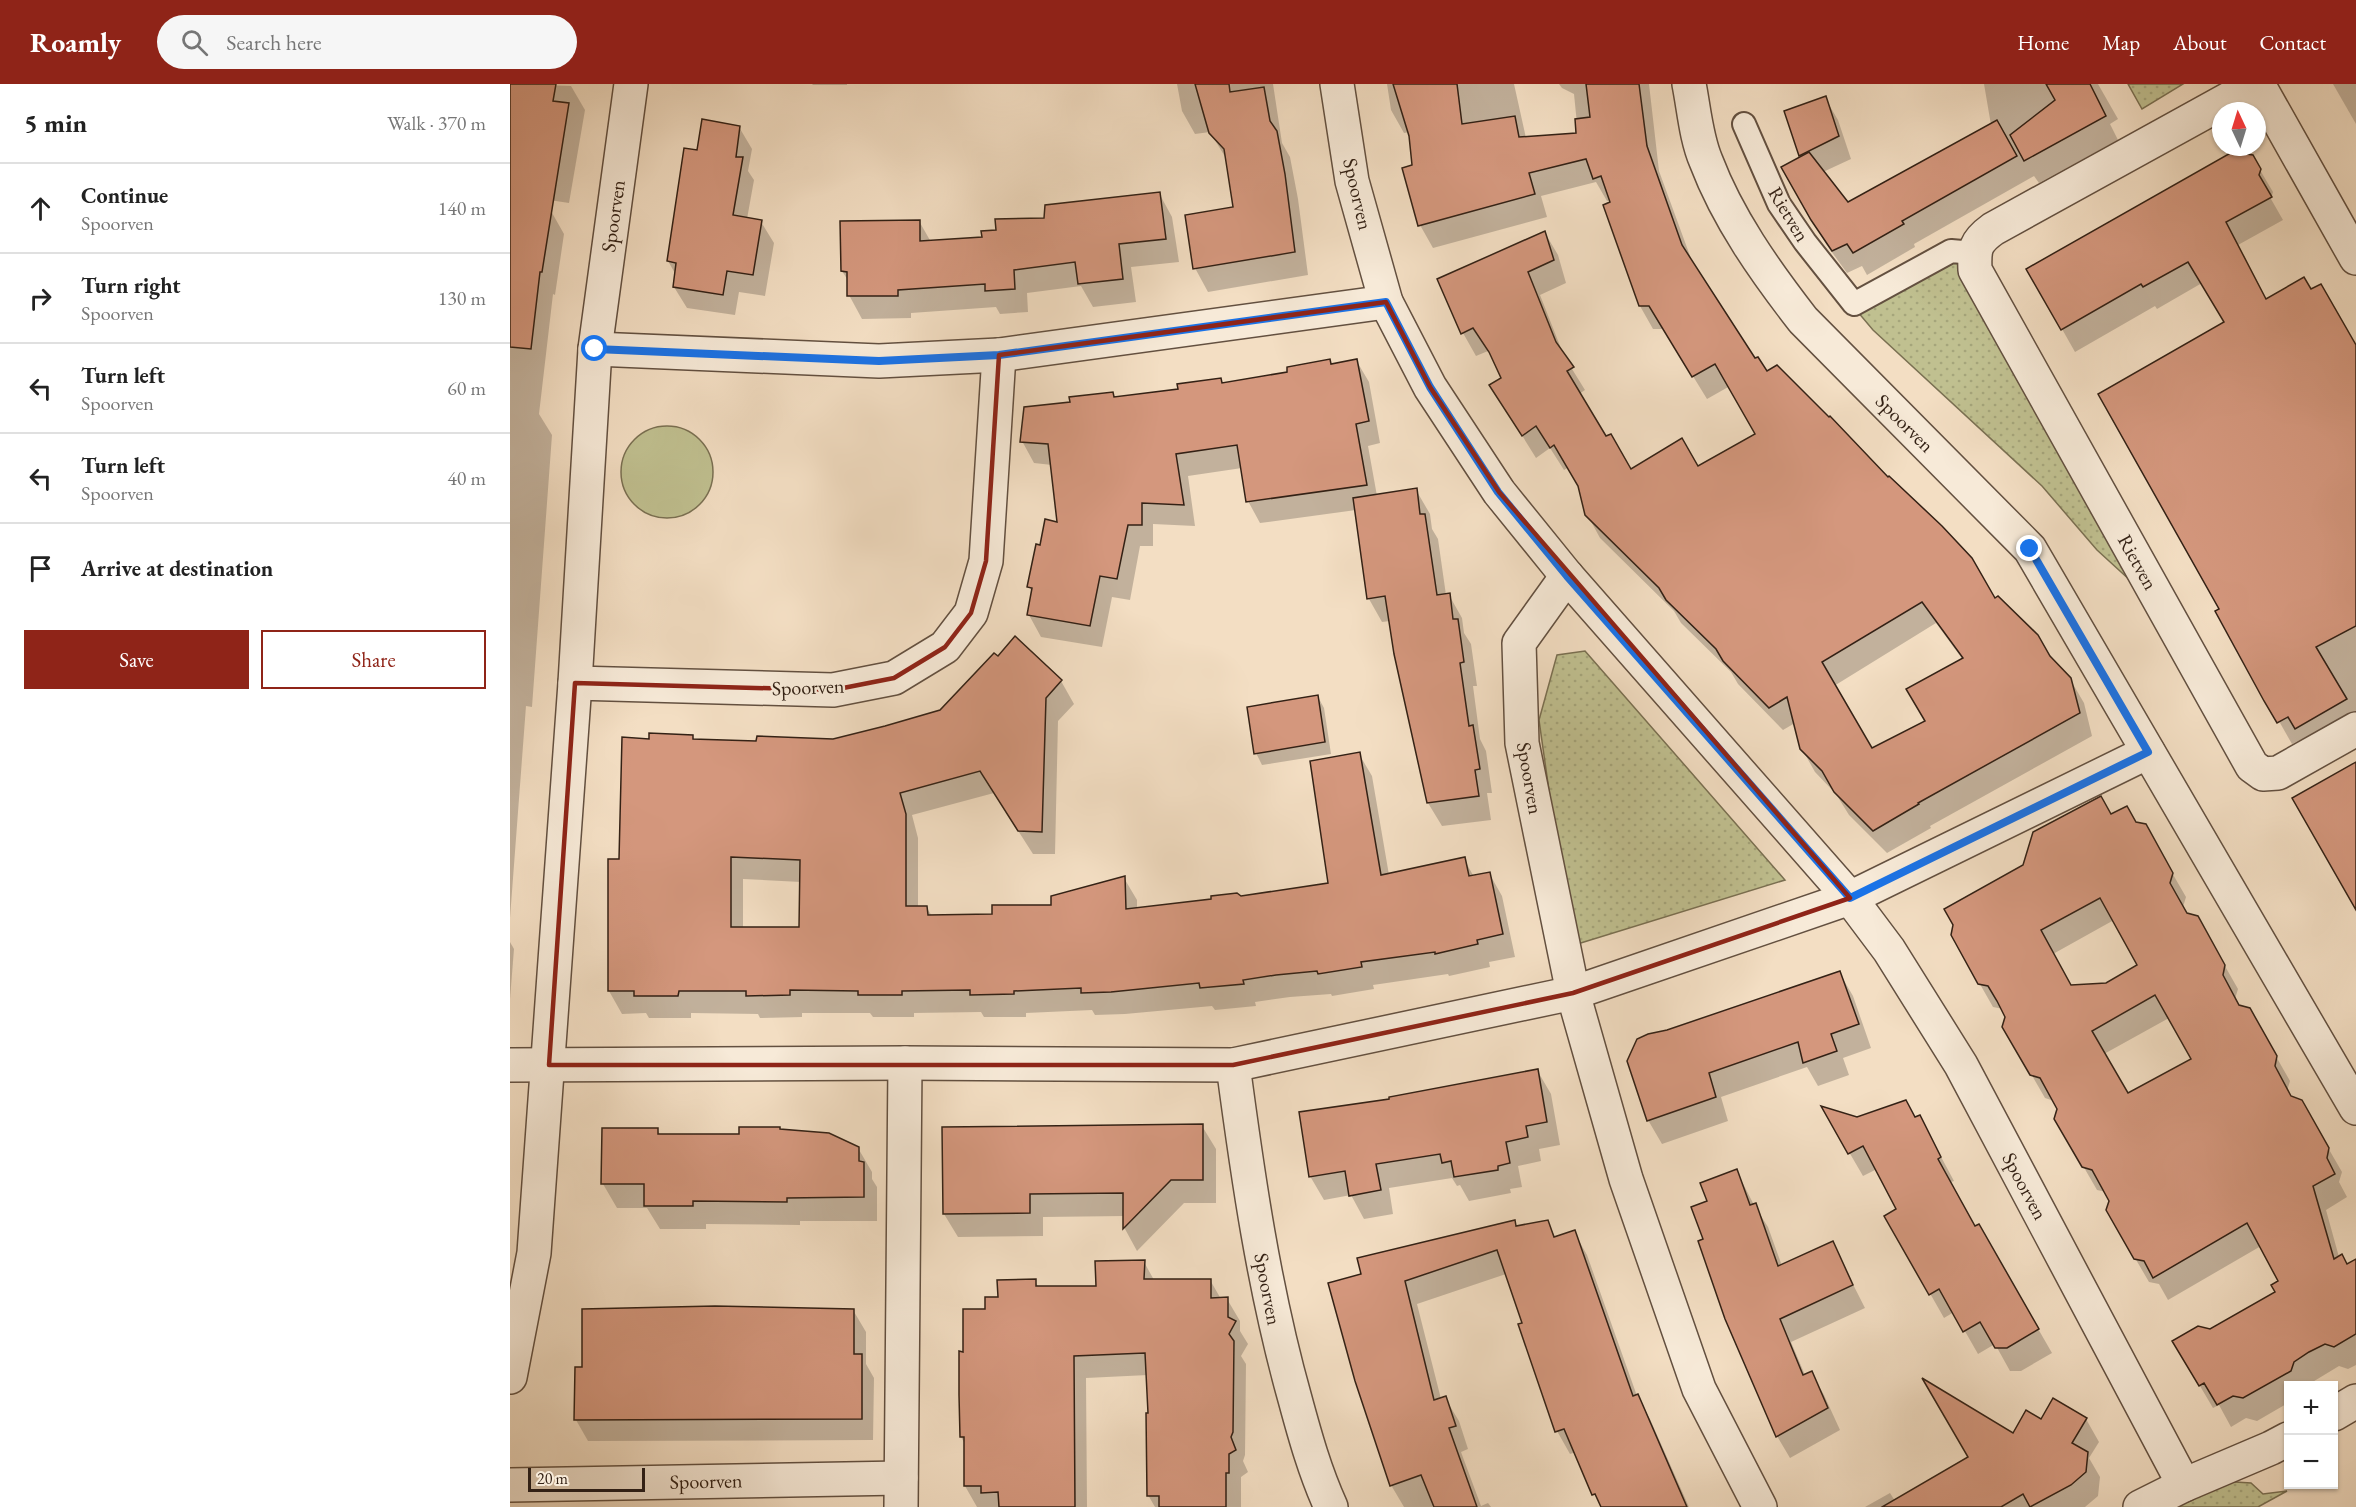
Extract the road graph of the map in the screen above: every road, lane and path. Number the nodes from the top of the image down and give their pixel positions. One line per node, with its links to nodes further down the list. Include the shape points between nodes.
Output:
1 (631, 84): 9 (street, Spoorven)
2 (1337, 84): 8 (street, Spoorven, via 1352,181)
3 (1689, 84): 14 (street, Spoorven, via 1705,160 1737,224 1774,284 1803,320 2030,549)
4 (2257, 84): 6 (street, via 1993,229 1980,239); 7 (street)
5 (1744, 124): 6 (lane, Rietven, via 1779,204 1854,304 1951,251)
6 (1974, 253): 13 (street, Rietven, via 1975,270 2252,765 2263,774 2278,773)
7 (2356, 258)
8 (1386, 302): 10 (street); 11 (street, Spoorven, via 1430,387 1498,492)
9 (595, 349): 10 (street, via 879,361); 12 (street, Spoorven)
10 (999, 355): 12 (street, Spoorven, via 986,561 972,614 945,647 894,678 833,690)
11 (1567, 576): 15 (street, Spoorven); 16 (street, Spoorven, via 1519,643 1522,743)
12 (575, 683): 19 (street, Spoorven)
13 (2356, 729)
14 (2148, 752): 15 (street); 21 (street, Spoorven)
15 (1850, 898): 16 (street); 27 (street, Spoorven, via 1889,950 1961,1065)
16 (1573, 993): 20 (street); 30 (street, Spoorven, via 1626,1179 1699,1389)
17 (905, 1063): 19 (street); 20 (street); 28 (street, Spoorven)
18 (510, 1065): 19 (street)
19 (549, 1065): 22 (street, Spoorven, via 534,1252)
20 (1233, 1065): 29 (street, Spoorven, via 1254,1219 1278,1341 1316,1473)
21 (2356, 1108)
22 (510, 1377)
23 (2356, 1401): 24 (street)
24 (2338, 1412)
25 (2284, 1442): 27 (street)
26 (510, 1485): 28 (street, Spoorven)
27 (2184, 1485): 31 (street)
28 (901, 1493)
29 (1331, 1507)
30 (1760, 1507)
31 (2140, 1507)

